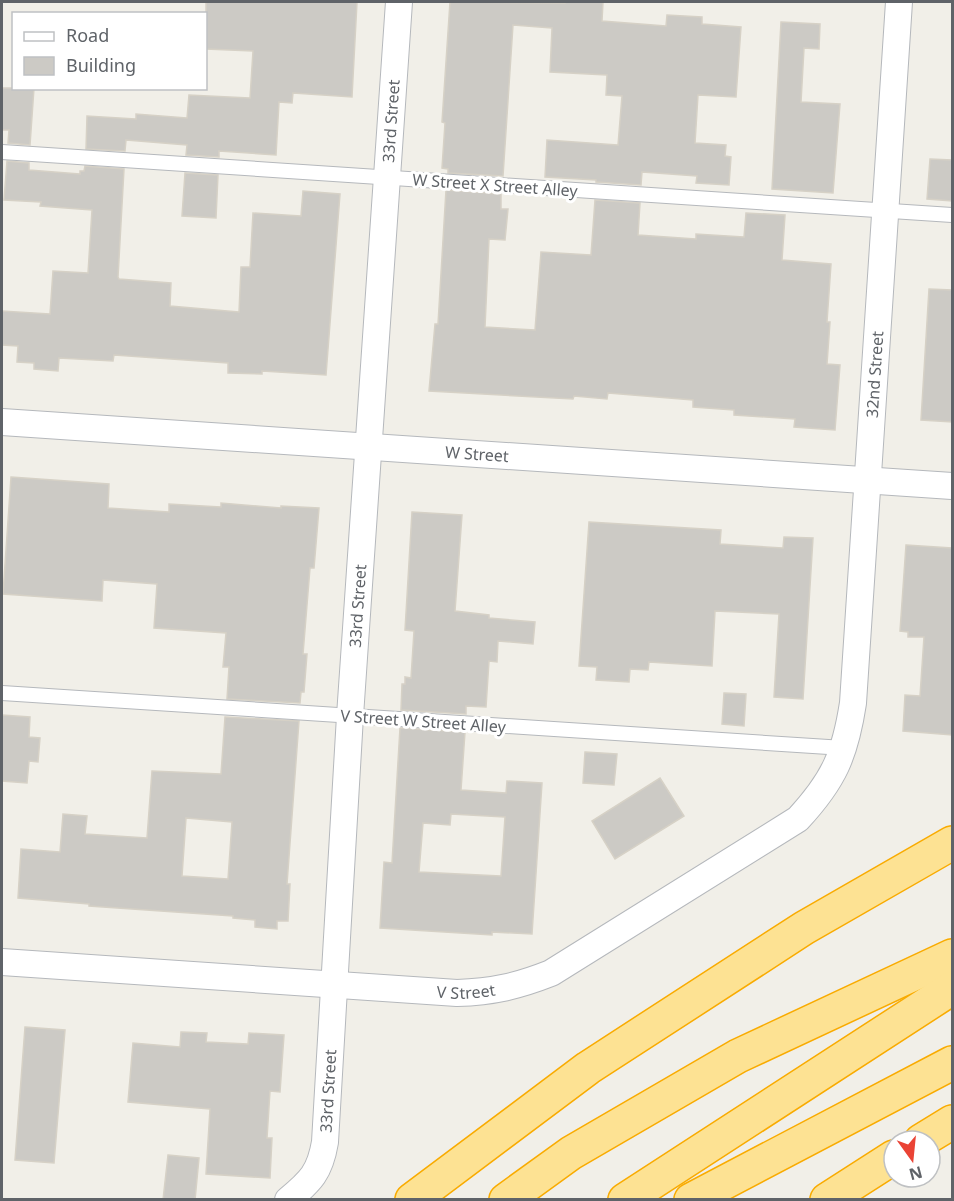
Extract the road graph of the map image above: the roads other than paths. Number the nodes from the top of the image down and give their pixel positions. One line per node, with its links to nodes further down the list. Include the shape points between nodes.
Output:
1 (399, 2): 4 (street, 33rd Street)
2 (899, 2): 5 (street, 32nd Street)
3 (2, 152): 4 (lane, W Street X Street Alley)
4 (388, 178): 5 (lane, W Street X Street Alley); 8 (street, 33rd Street)
5 (886, 211): 6 (lane, W Street X Street Alley); 9 (street, 32nd Street)
6 (952, 215)
7 (2, 422): 8 (street, W Street)
8 (368, 446): 9 (street, W Street); 12 (street, 33rd Street)
9 (867, 480): 10 (street, W Street); 13 (street, 32nd Street, via 853,703)
10 (952, 486)
11 (2, 693): 12 (lane, V Street W Street Alley)
12 (350, 716): 13 (lane, V Street W Street Alley); 17 (street, 33rd Street)
13 (844, 748): 17 (street, V Street, via 834,774 798,819 551,973 517,986 477,993)
14 (952, 843): 22 (highway, via 804,928 588,1068)
15 (952, 956): 23 (highway, via 738,1056 571,1153)
16 (2, 962): 17 (street, V Street)
17 (334, 984): 21 (street, 33rd Street, via 322,1159 309,1183)
18 (952, 988): 24 (highway)
19 (952, 1063): 25 (highway)
20 (882, 1165): 26 (highway)
21 (288, 1200)
22 (412, 1200)
23 (506, 1200)
24 (625, 1200)
25 (691, 1200)
26 (827, 1200)

